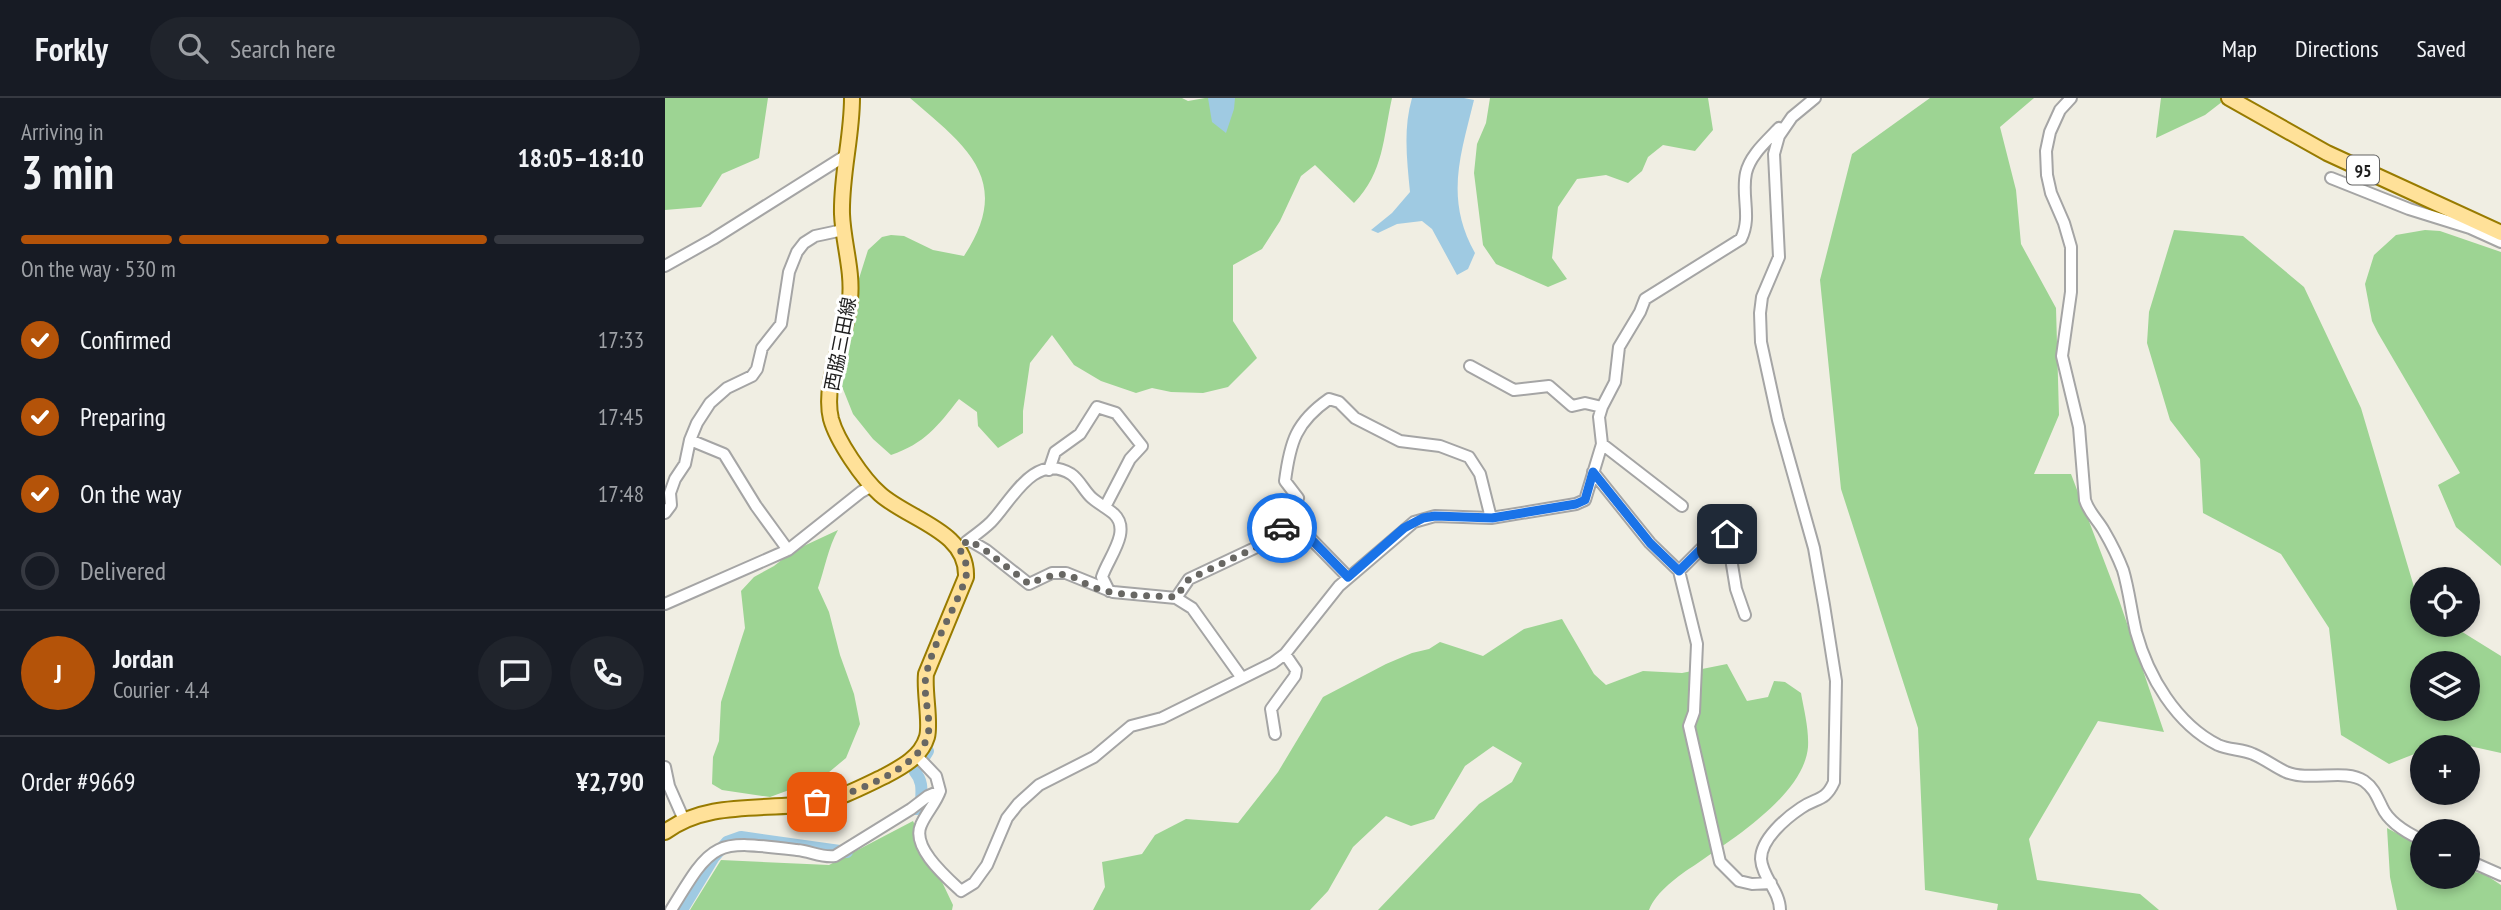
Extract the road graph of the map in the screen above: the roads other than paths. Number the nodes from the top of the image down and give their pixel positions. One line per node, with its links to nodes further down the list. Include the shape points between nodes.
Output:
1 (852, 98): 6 (main road, 西脇三田線)
2 (1815, 98): 5 (street)
3 (2071, 98): 40 (street, via 2060,110 2046,151 2051,193 2071,247 2071,292 2061,356 2079,427 2087,508 2122,569 2149,668 2179,715 2196,732 2226,749 2252,753 2295,775 2364,781 2383,810)
4 (2229, 98): 9 (main road, 95, via 2327,153)
5 (1783, 131): 13 (street, via 1779,128 1748,166 1747,223 1741,239 1645,299 1619,347 1615,382); 43 (street, via 1774,154 1779,257 1762,297 1761,342 1777,420 1814,548 1836,681 1834,782 1822,799 1803,807 1769,838 1761,859)
6 (848, 154): 8 (main road, 西脇三田線); 11 (street)
7 (2331, 178): 10 (street)
8 (843, 230): 14 (street, via 815,236 797,252 781,324 762,348 757,369 710,403); 18 (main road, 西脇三田線, via 851,295 829,408 835,429)
9 (2501, 233)
10 (2501, 242)
11 (665, 266)
12 (1470, 366): 13 (street, via 1514,390 1549,386 1572,406)
13 (1602, 407): 15 (street)
14 (690, 440): 21 (street); 25 (street, via 724,454)
15 (1602, 444): 17 (street); 19 (street)
16 (1049, 470): 20 (street, via 1071,474); 20 (street, via 1055,453 1080,434 1097,407 1115,413 1142,446); 24 (street, via 1019,485 991,523)
17 (1593, 472): 22 (street, via 1585,500); 26 (street, via 1650,543)
18 (872, 486): 24 (main road, 西脇三田線, via 893,504); 25 (street)
19 (1682, 506)
20 (1105, 507): 28 (street, via 1121,522 1122,530 1102,578)
21 (665, 513)
22 (1492, 518): 23 (street, via 1480,474 1469,457 1440,446 1400,441 1329,400 1311,412 1297,432 1285,481 1298,498); 27 (street, via 1423,518 1404,528)
23 (1277, 526): 27 (street, via 1310,538); 29 (street, via 1259,546 1189,579)
24 (964, 543): 28 (street, via 985,550 1029,584 1052,573 1066,573); 35 (main road, via 966,578 926,674 928,735)
25 (788, 550): 30 (street)
26 (1679, 571): 31 (street, via 1722,528); 43 (street, via 1697,645 1694,712 1689,726 1720,862 1739,881)
27 (1348, 577): 32 (street)
28 (1109, 591): 29 (street)
29 (1176, 597): 33 (street, via 1192,608)
30 (665, 604)
31 (1745, 615)
32 (1285, 654): 33 (street); 34 (street, via 1296,670 1271,709)
33 (1242, 678): 37 (street, via 1161,718 1131,726 1094,757 1039,785 1012,811 987,865 974,883 961,891 921,846 921,826)
34 (1275, 734)
35 (916, 755): 37 (street, via 936,776); 38 (main road, via 894,771 834,798 782,807 710,811)
36 (665, 767): 38 (street)
37 (940, 791): 44 (street, via 835,856 741,844 720,847 698,866)
38 (684, 820): 39 (main road)
39 (665, 832)
40 (2410, 834)
41 (2480, 866): 42 (street)
42 (2501, 875)
43 (1771, 883): 45 (street)
44 (671, 910)
45 (1780, 910)

